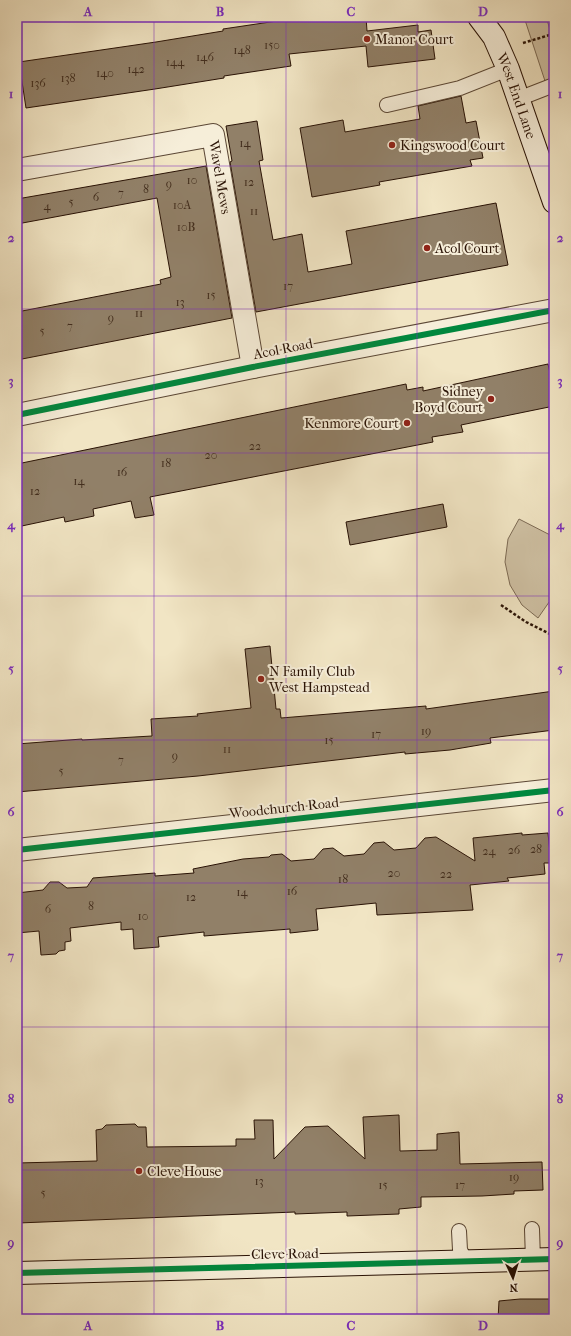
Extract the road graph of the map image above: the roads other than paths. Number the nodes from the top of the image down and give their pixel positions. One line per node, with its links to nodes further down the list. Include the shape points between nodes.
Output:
1 (479, 17): 2 (street, West End Lane, via 491,32)
2 (504, 60): 4 (street, West End Lane); 5 (lane, via 460,88)
3 (554, 85): 4 (lane)
4 (518, 99): 7 (street, West End Lane)
5 (387, 105)
6 (17, 170): 9 (street, Wavel Mews, via 213,135)
7 (554, 202)
8 (554, 310): 9 (street, Acol Road)
9 (253, 367): 10 (street, Acol Road)
10 (17, 415)
11 (554, 790): 12 (street, Woodchurch Road)
12 (17, 850)
13 (532, 1229): 15 (lane)
14 (459, 1231): 16 (lane, via 460,1250)
15 (544, 1260): 16 (street, Cleve Road)
16 (466, 1261): 17 (street, Cleve Road)
17 (17, 1273)

